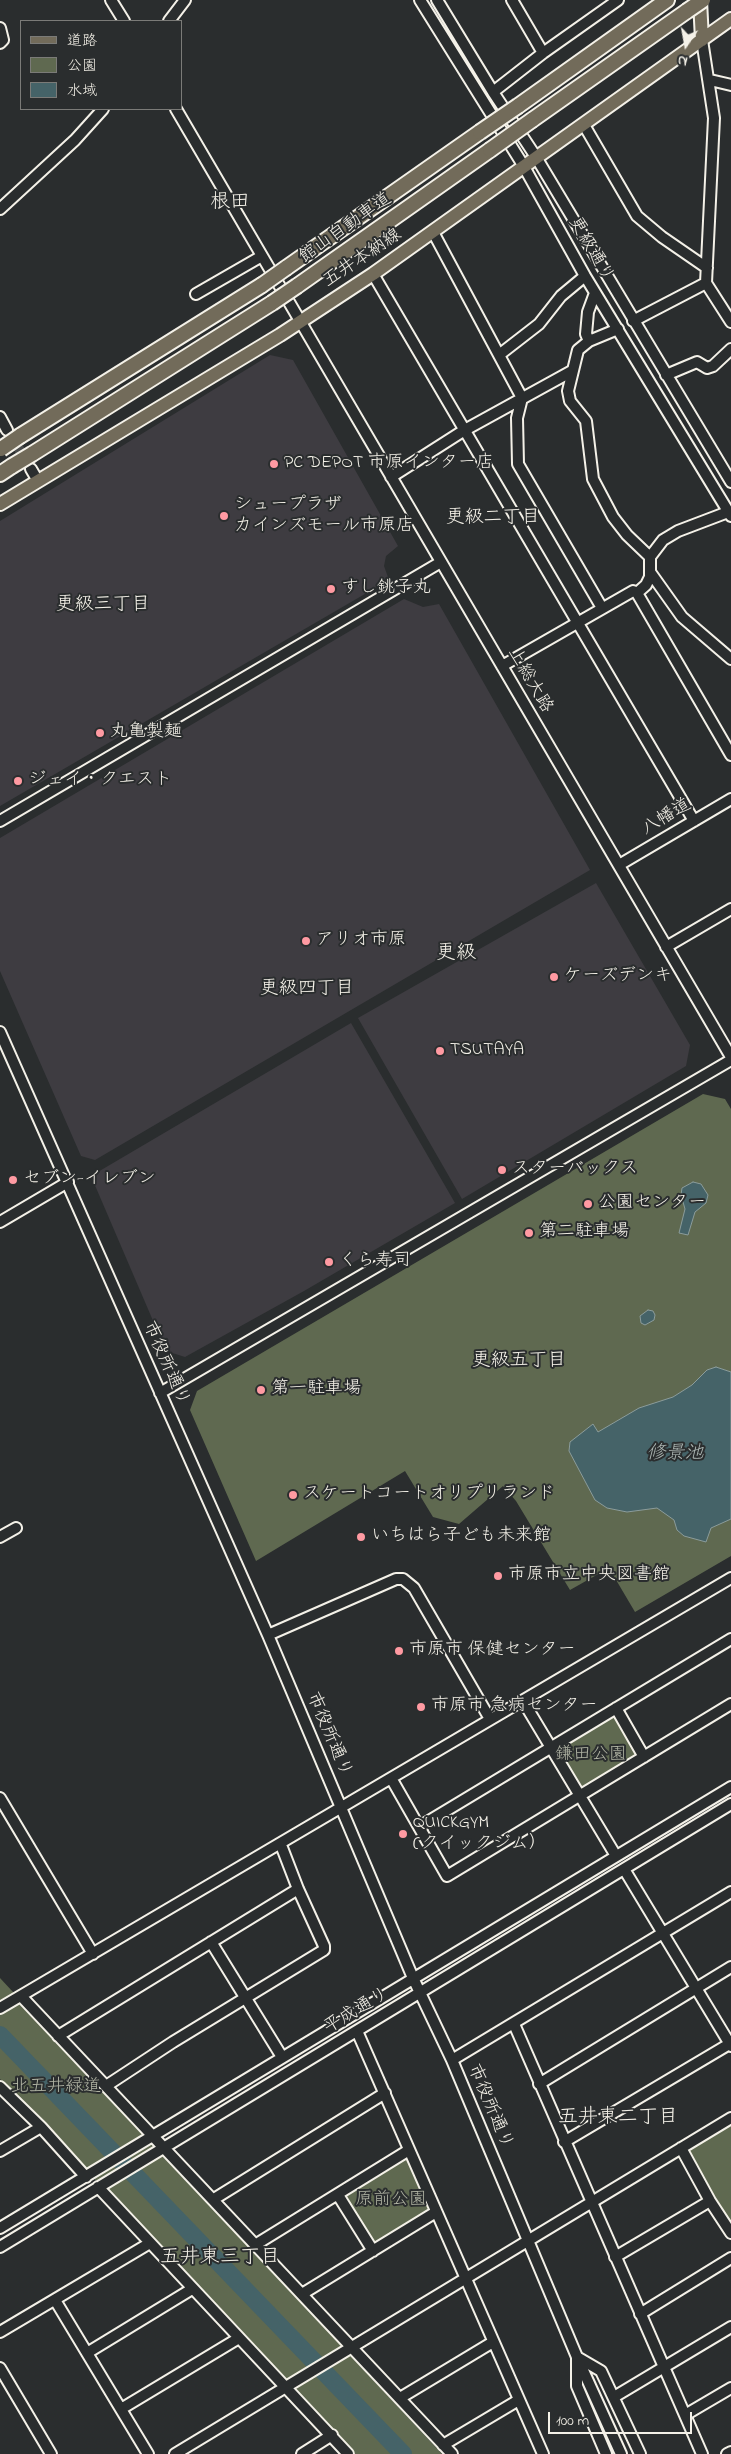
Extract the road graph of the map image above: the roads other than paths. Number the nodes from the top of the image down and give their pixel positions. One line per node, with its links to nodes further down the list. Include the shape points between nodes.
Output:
1 (111, 0): 9 (street)
2 (185, 0): 10 (street)
3 (420, 0): 23 (street, 更級通り)
4 (437, 0): 18 (street, 更級通り)
5 (512, 0): 15 (street)
6 (618, 0): 15 (street)
7 (667, 0): 46 (highway, 館山自動車道, bridge, via 262,285)
8 (701, 0): 13 (main road); 47 (highway, 館山自動車道, bridge, via 272,303)
9 (123, 20)
10 (170, 20)
11 (731, 20): 13 (main road, 五井本納線)
12 (0, 28): 14 (street, via 3,40)
13 (702, 40): 16 (street); 21 (main road, 五井本納線)
14 (0, 43)
15 (543, 53): 18 (street)
16 (710, 80): 17 (street); 27 (street, via 714,118)
17 (731, 85)
18 (493, 92): 22 (street, 更級通り)
19 (102, 110): 24 (street, via 75,140)
20 (177, 110): 26 (street, 上総大路)
21 (584, 125): 22 (main road, 五井本納線); 27 (street, via 637,216)
22 (536, 157): 23 (main road, 五井本納線); 34 (street, 更級通り)
23 (523, 166): 25 (main road, 五井本納線); 29 (street, 更級通り)
24 (2, 203)
25 (433, 232): 28 (main road, 五井本納線); 39 (street)
26 (262, 256): 32 (street); 35 (street, 上総大路)
27 (707, 268): 30 (street)
28 (373, 274): 35 (main road, 五井本納線); 45 (street)
29 (585, 276): 31 (street, 更級通り); 39 (street, via 561,296 538,324)
30 (706, 283): 33 (street); 34 (street)
31 (595, 293): 36 (street, 更級通り); 37 (street, via 588,312 586,334)
32 (196, 294)
33 (730, 317)
34 (633, 321): 41 (street, 更級通り)
35 (300, 322): 49 (street, 上総大路); 50 (main road, 五井本納線)
36 (618, 330): 37 (street); 53 (street, 更級通り)
37 (589, 341): 40 (street, via 578,350)
38 (731, 349): 41 (street, via 713,366 707,368 697,362)
39 (499, 355): 42 (street)
40 (572, 371): 42 (street); 54 (street, via 568,391 570,401 586,421 593,479 612,517)
41 (666, 375): 51 (street, 更級通り)
42 (522, 398): 45 (street); 58 (street, via 517,418 518,464)
43 (0, 417): 44 (street)
44 (7, 430)
45 (464, 431): 49 (street); 59 (street)
46 (0, 449)
47 (6, 470)
48 (32, 470): 50 (street)
49 (391, 477): 55 (street, 上総大路)
50 (38, 481): 52 (main road, 五井本納線)
51 (731, 482)
52 (0, 504)
53 (730, 514): 54 (street, via 678,531 663,540)
54 (650, 557): 56 (street)
55 (441, 562): 61 (street, 上総大路); 64 (street)
56 (650, 572): 57 (street, via 646,585); 60 (street, via 682,617)
57 (637, 594): 58 (street, via 633,591); 62 (street)
58 (602, 608): 59 (street)
59 (577, 623): 61 (street); 65 (street)
60 (730, 656)
61 (502, 666): 66 (street, 上総大路)
62 (731, 755)
63 (731, 798): 65 (street, 八幡道)
64 (0, 821)
65 (694, 821): 66 (street, 八幡道)
66 (619, 865): 68 (street, 上総大路)
67 (731, 909): 68 (street)
68 (666, 946): 70 (street, 上総大路)
69 (0, 1032): 71 (street, 市役所通り)
70 (731, 1058): 73 (street)
71 (68, 1182): 72 (street); 73 (street, 市役所通り)
72 (0, 1222)
73 (160, 1393): 77 (street, 市役所通り)
74 (16, 1528): 75 (street)
75 (0, 1537)
76 (731, 1578): 79 (street)
77 (268, 1635): 82 (street, via 396,1579 403,1579 414,1588); 90 (street, 市役所通り)
78 (731, 1639): 81 (street)
79 (523, 1701): 82 (street); 83 (street)
80 (731, 1704): 84 (street)
81 (616, 1708): 83 (street); 84 (street)
82 (490, 1719): 85 (street)
83 (550, 1746): 87 (street); 91 (street)
84 (644, 1757): 87 (street)
85 (391, 1778): 90 (street); 91 (street)
86 (731, 1787): 93 (street, 平成通り)
87 (580, 1796): 91 (street, via 447,1876); 93 (street)
88 (0, 1798): 99 (street)
89 (731, 1804): 94 (street, 平成通り)
90 (341, 1808): 92 (street); 101 (street, 市役所通り)
91 (419, 1827)
92 (281, 1845): 95 (street); 99 (street)
93 (616, 1856): 101 (street, 平成通り)
94 (624, 1869): 97 (street); 103 (street, 平成通り)
95 (298, 1889): 98 (street); 105 (street, via 324,1950)
96 (731, 1892): 97 (street)
97 (663, 1933): 102 (street); 107 (street)
98 (212, 1942): 105 (street); 109 (street)
99 (92, 1954): 104 (street)
100 (731, 1967): 102 (street)
101 (413, 1978): 103 (street, 市役所通り); 111 (street, 平成通り)
102 (697, 1988): 110 (street); 113 (street)
103 (420, 1993): 108 (street, 平成通り); 112 (street, 市役所通り)
104 (21, 1996): 106 (street); 109 (street)
105 (246, 1998): 111 (street); 114 (street)
106 (4, 2005)
107 (514, 2024): 112 (street); 113 (street)
108 (357, 2031): 116 (street); 121 (street, 平成通り)
109 (58, 2036): 114 (street)
110 (731, 2044): 120 (street)
111 (282, 2057): 119 (street, 平成通り)
112 (452, 2060): 134 (street, 市役所通り)
113 (539, 2084): 120 (street)
114 (106, 2086): 119 (street)
115 (0, 2087): 118 (street)
116 (385, 2093): 123 (street); 128 (street)
117 (731, 2118): 122 (street)
118 (41, 2127): 124 (street); 125 (street)
119 (154, 2135): 121 (street); 125 (street, 平成通り)
120 (564, 2142): 129 (street)
121 (165, 2147): 126 (street, 平成通り); 128 (street)
122 (681, 2148): 129 (street); 130 (street)
123 (409, 2150): 127 (street); 131 (street)
124 (0, 2152)
125 (86, 2178): 132 (street, 平成通り)
126 (98, 2187): 135 (street); 137 (street, 平成通り)
127 (338, 2196): 136 (street); 138 (street)
128 (214, 2199): 136 (street)
129 (591, 2202): 134 (street); 139 (street)
130 (710, 2202): 133 (street); 139 (street)
131 (436, 2212): 138 (street); 141 (street)
132 (0, 2228)
133 (731, 2233)
134 (528, 2240): 141 (street); 152 (street, 市役所通り)
135 (150, 2243): 142 (street); 144 (street)
136 (255, 2245): 143 (street)
137 (0, 2247)
138 (373, 2251): 143 (street)
139 (615, 2257): 145 (street)
140 (731, 2258): 145 (street)
141 (465, 2278): 149 (street); 150 (street)
142 (192, 2289): 148 (street); 151 (street)
143 (302, 2294): 150 (street)
144 (56, 2300): 147 (street); 151 (street)
145 (640, 2314): 154 (street)
146 (731, 2327): 154 (street)
147 (0, 2332)
148 (239, 2338): 155 (street); 160 (street)
149 (493, 2342): 158 (street); 159 (street)
150 (348, 2350): 155 (street); 158 (street)
151 (87, 2354): 160 (street)
152 (577, 2357): 157 (street, via 601,2371); 172 (street, via 577,2386); 173 (street, 市役所通り)
153 (0, 2368): 165 (street)
154 (664, 2368): 157 (street); 161 (street)
155 (289, 2384): 162 (street); 167 (street)
156 (731, 2388): 161 (street)
157 (614, 2397): 174 (street)
158 (400, 2398): 163 (street)
159 (517, 2401): 163 (street); 171 (street)
160 (121, 2409): 166 (street)
161 (685, 2415): 175 (street)
162 (332, 2436): 168 (street); 169 (street)
163 (443, 2444): 170 (street)
164 (731, 2452): 176 (street)
165 (51, 2454)
166 (148, 2454)
167 (175, 2454)
168 (302, 2454)
169 (348, 2454)
170 (452, 2454)
171 (542, 2454)
172 (606, 2454)
173 (621, 2454)
174 (640, 2454)
175 (702, 2454)
176 (727, 2454)

